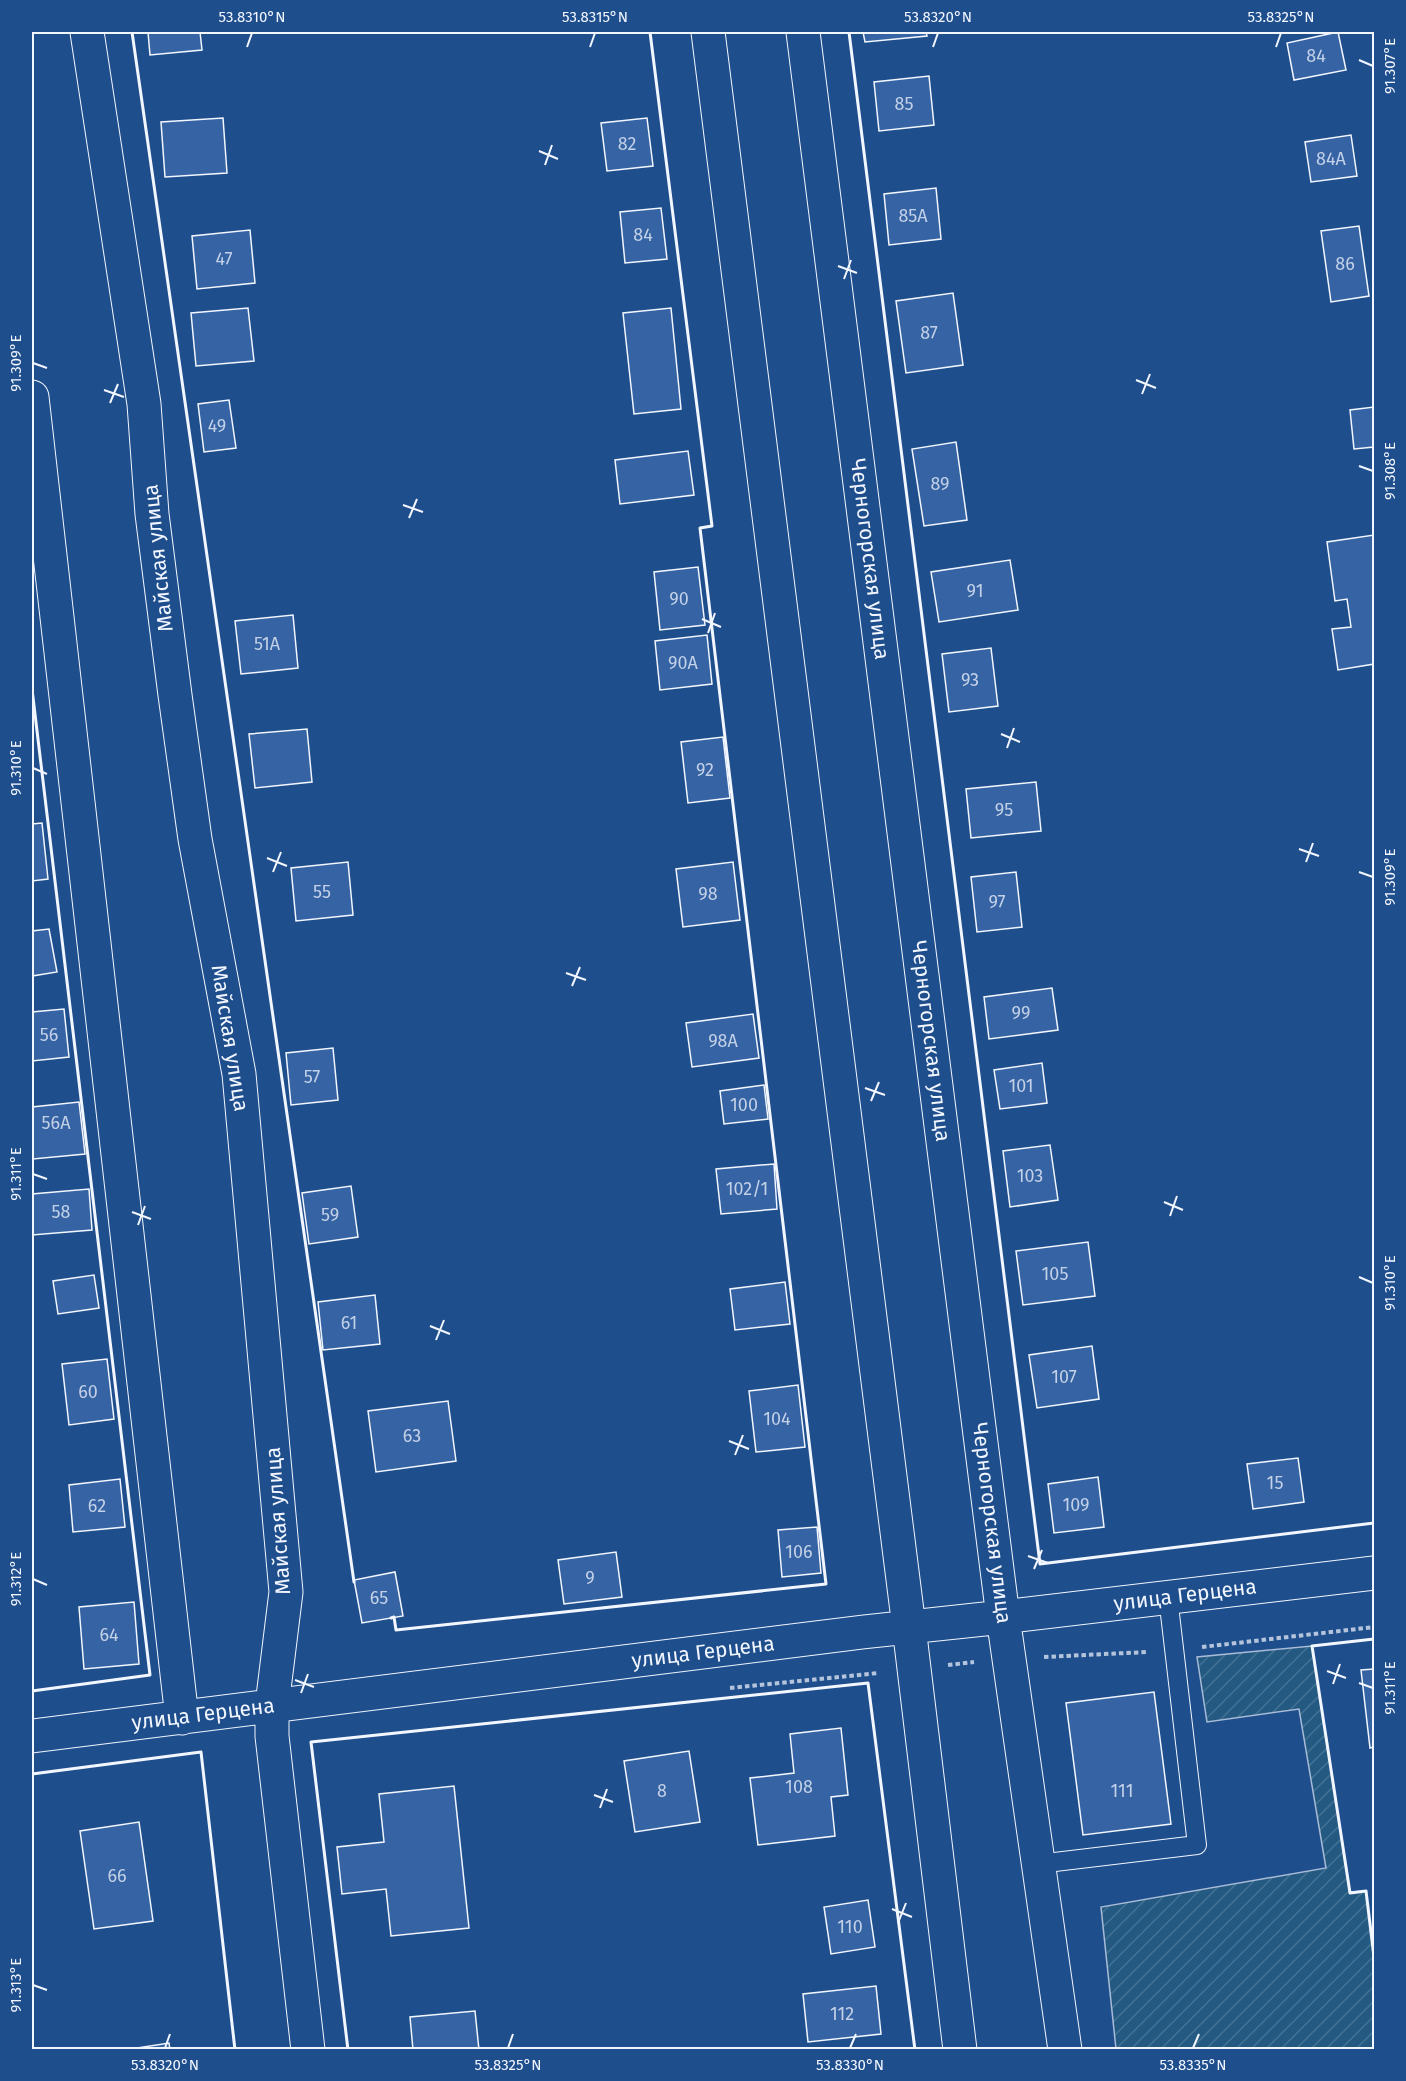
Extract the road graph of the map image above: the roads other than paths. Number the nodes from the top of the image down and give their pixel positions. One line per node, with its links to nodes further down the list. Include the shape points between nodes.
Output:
1 (87, 32): 9 (street, Майская улица, via 144,404 153,525 194,828 239,1074 286,1592)
2 (708, 32): 8 (street)
3 (803, 32): 7 (street, Черногорская улица)
4 (32, 397): 10 (street)
5 (1374, 1573): 6 (street, улица Герцена)
6 (1168, 1597): 7 (street, улица Герцена); 12 (lane, via 1197,1845)
7 (1003, 1617): 8 (street, улица Герцена); 12 (street, Черногорская улица)
8 (909, 1627): 9 (street, улица Герцена); 14 (street)
9 (272, 1705): 10 (street, улица Герцена); 13 (street, Майская улица, via 272,1736)
10 (182, 1718): 11 (street, улица Герцена)
11 (32, 1736)
12 (1038, 1864): 15 (street, Черногорская улица)
13 (308, 2049)
14 (960, 2049)
15 (1065, 2049)

